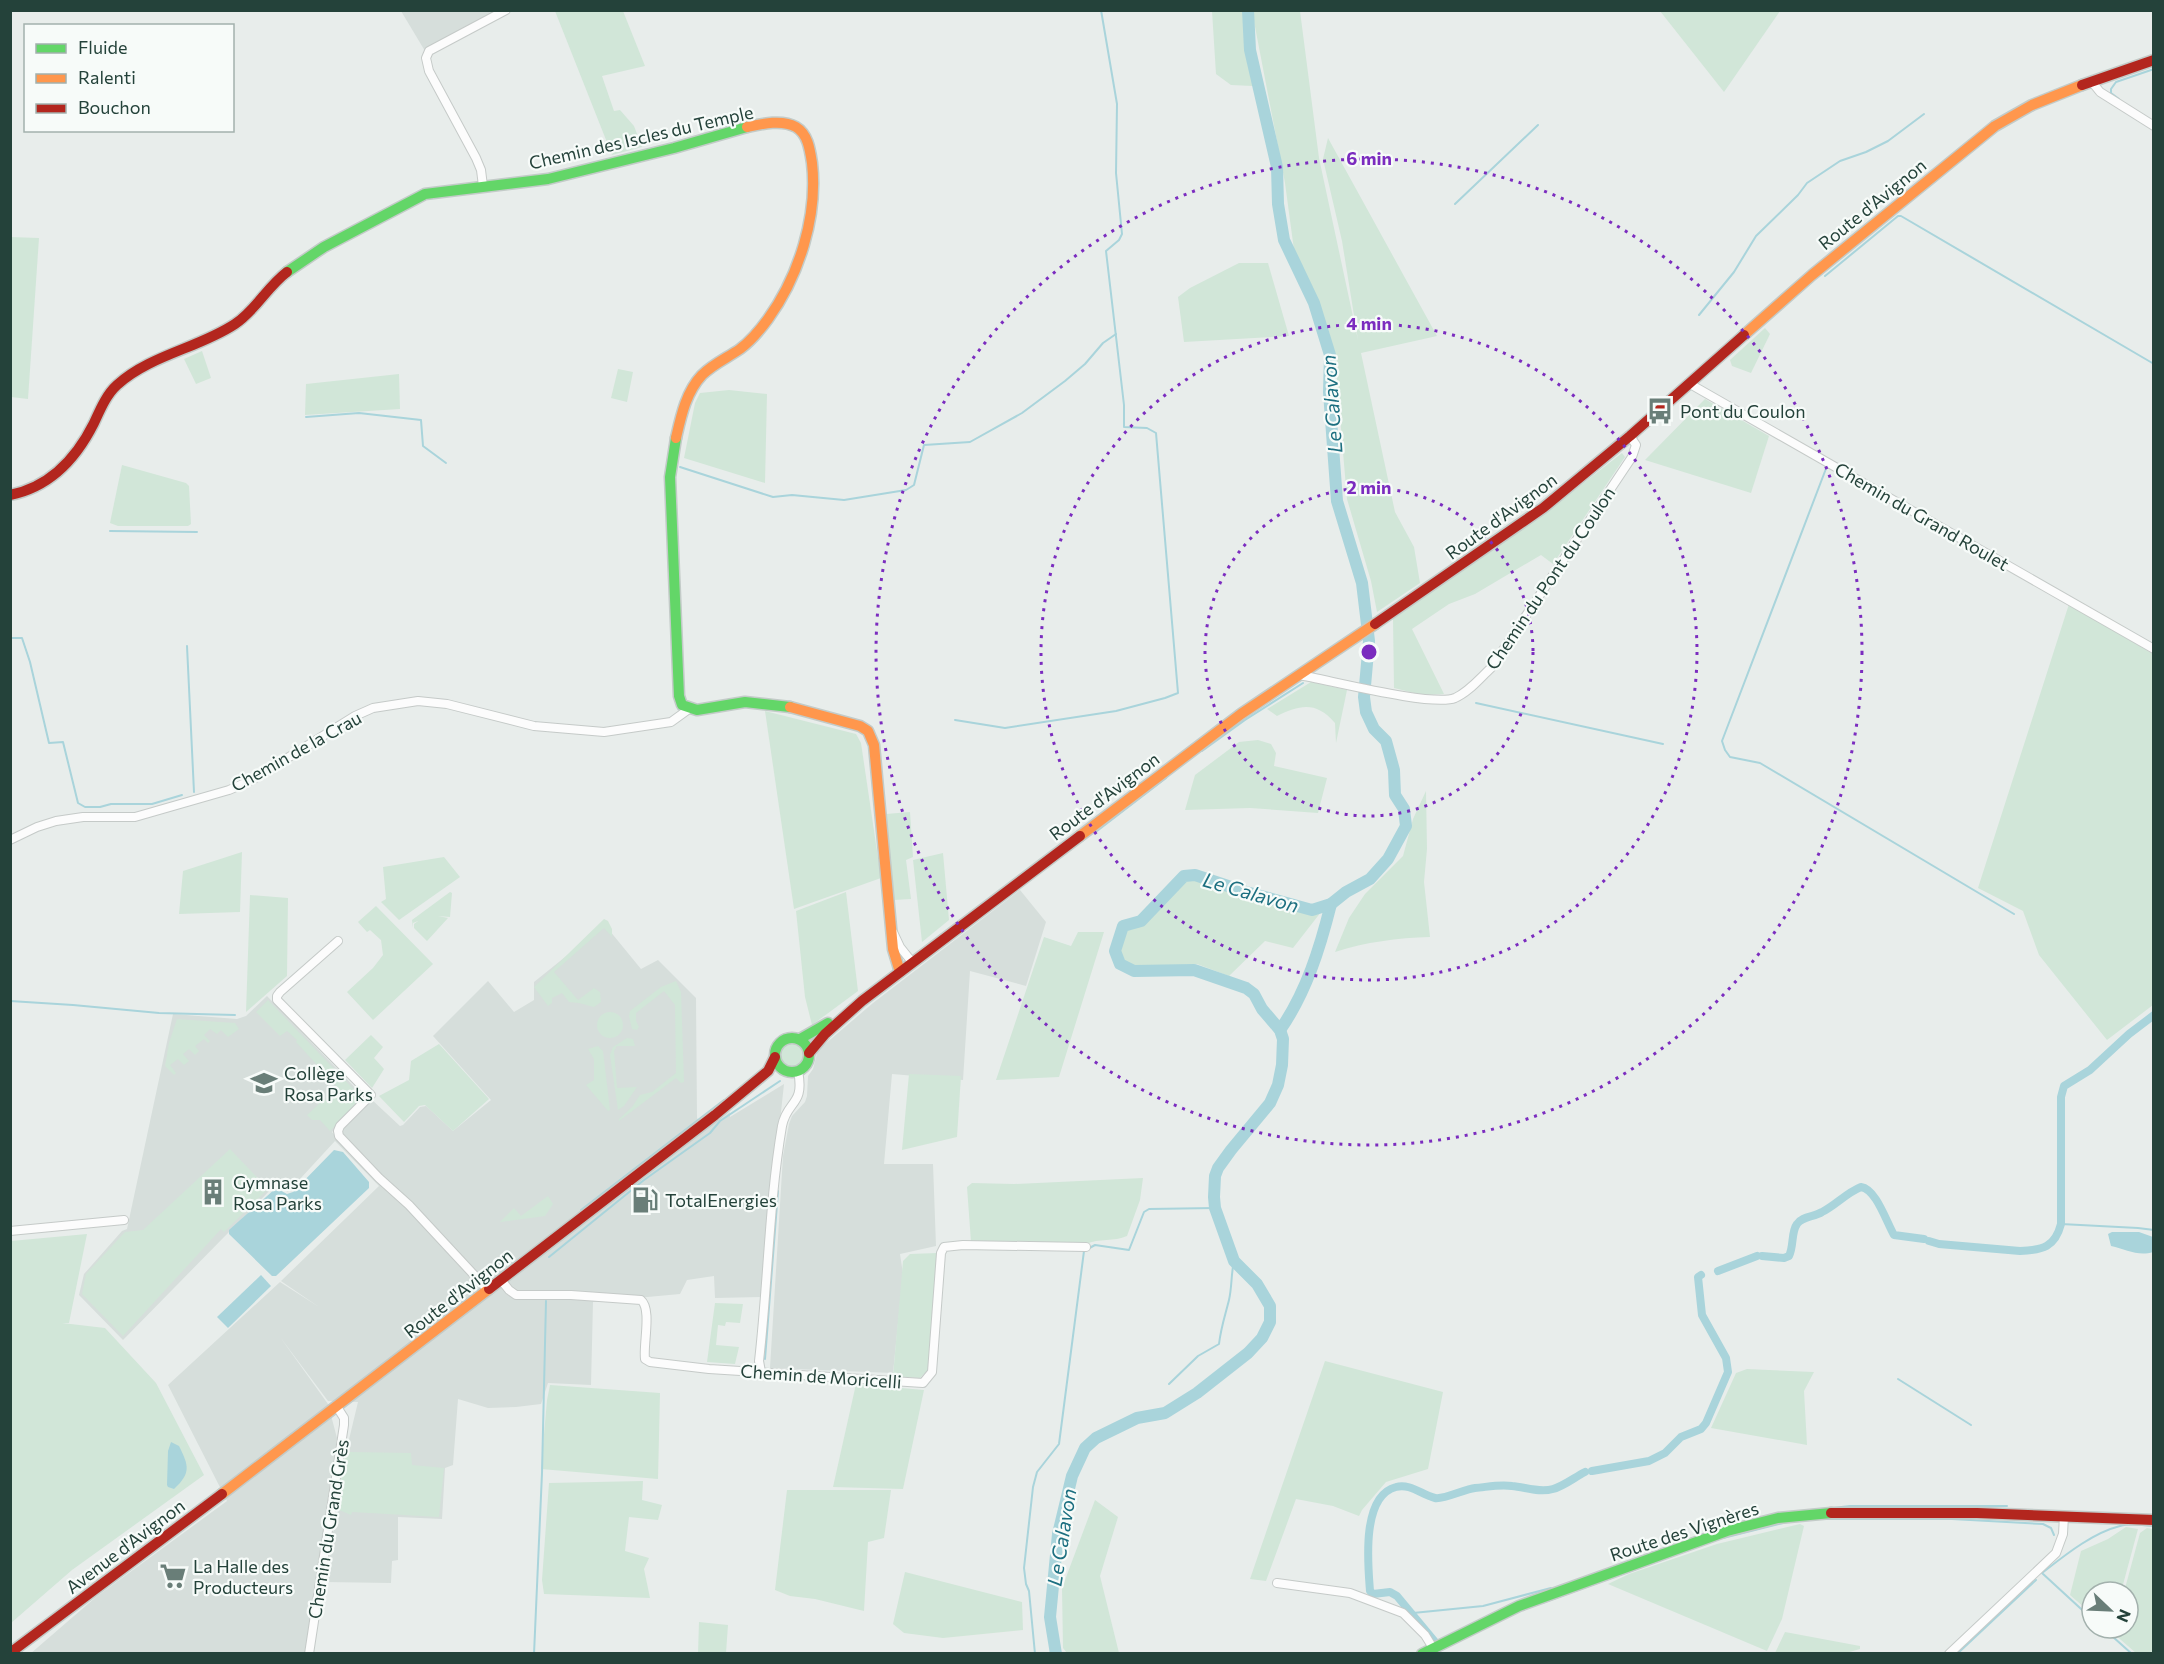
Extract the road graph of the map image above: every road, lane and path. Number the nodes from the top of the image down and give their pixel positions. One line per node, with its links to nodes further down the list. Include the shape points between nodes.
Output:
1 (506, 10): 5 (street, via 429,51 426,58 429,71 476,158)
2 (2154, 60): 3 (main road, Route d'Avignon)
3 (2092, 82): 4 (street, via 2100,92); 6 (main road, Route d'Avignon, via 2025,108 1979,138 1812,275)
4 (2154, 126)
5 (483, 186): 8 (main road, Chemin des Iscles du Temple, via 425,194 406,201 312,253 279,279 237,323 131,374 115,387 69,461 36,487); 11 (main road, Chemin des Iscles du Temple, via 579,173 745,126 792,124 809,141 813,204 808,229 783,294 763,328 701,376 690,393 672,458 677,680 682,705)
6 (1690, 384): 7 (main road, Route d'Avignon); 9 (street, Chemin du Grand Roulet)
7 (1630, 436): 10 (main road, Route d'Avignon, via 1543,508); 10 (street, Chemin du Pont du Coulon, via 1636,445 1632,457 1491,668 1476,683 1455,698 1426,700)
8 (10, 495)
9 (2154, 649)
10 (1299, 675): 15 (main road, Route d'Avignon, via 1241,714)
11 (689, 709): 12 (street, Chemin de la Crau, via 671,722 604,732 534,726 418,700 374,708 229,790 135,817 56,821); 13 (main road, via 697,712 740,702 763,702 868,731 874,745)
12 (10, 840)
13 (892, 930): 15 (street); 16 (main road)
14 (338, 941): 27 (street, via 280,992 278,1000 371,1095 340,1126 339,1136)
15 (912, 962): 16 (main road, Route d'Avignon)
16 (900, 972): 17 (main road, Route d'Avignon)
17 (862, 1001): 18 (main road, Route d'Avignon); 19 (main road, Route d'Avignon)
18 (800, 1040): 19 (main road); 20 (main road, via 791,1037 782,1041 775,1049)
19 (809, 1053): 21 (main road, via 807,1064)
20 (775, 1057): 21 (main road, via 779,1066); 22 (main road, Route d'Avignon, via 768,1071)
21 (792, 1071): 22 (main road, Route d'Avignon, via 779,1074); 28 (street, via 800,1086 783,1122 777,1165)
22 (715, 1115): 26 (main road, Route d'Avignon)
23 (124, 1220): 24 (street)
24 (10, 1231)
25 (1086, 1246): 28 (street, Chemin de Moricelli, via 944,1247 932,1372 923,1383)
26 (501, 1280): 27 (main road, Route d'Avignon); 28 (street, Chemin de Moricelli, via 516,1295 641,1300 647,1309 645,1359)
27 (488, 1290): 29 (main road, Route d'Avignon)
28 (761, 1372)
29 (337, 1407): 30 (main road, Route d'Avignon); 38 (street, Chemin du Grand Grès, via 344,1425)
30 (220, 1496): 34 (main road, Avenue d'Avignon)
31 (2064, 1516): 32 (main road, Route des Vignères); 35 (main road, Route des Vignères, via 1873,1512 1778,1518 1727,1531 1564,1589); 40 (street, via 2060,1544 2052,1558)
32 (2154, 1520)
33 (1277, 1583): 35 (street, via 1350,1593 1403,1612)
34 (51, 1623): 36 (main road, Avenue d'Avignon); 37 (main road, Avenue d'Avignon)
35 (1437, 1646): 39 (main road, Route des Vignères)
36 (10, 1653)
37 (18, 1653)
38 (309, 1653)
39 (1422, 1653)
40 (1949, 1653)

